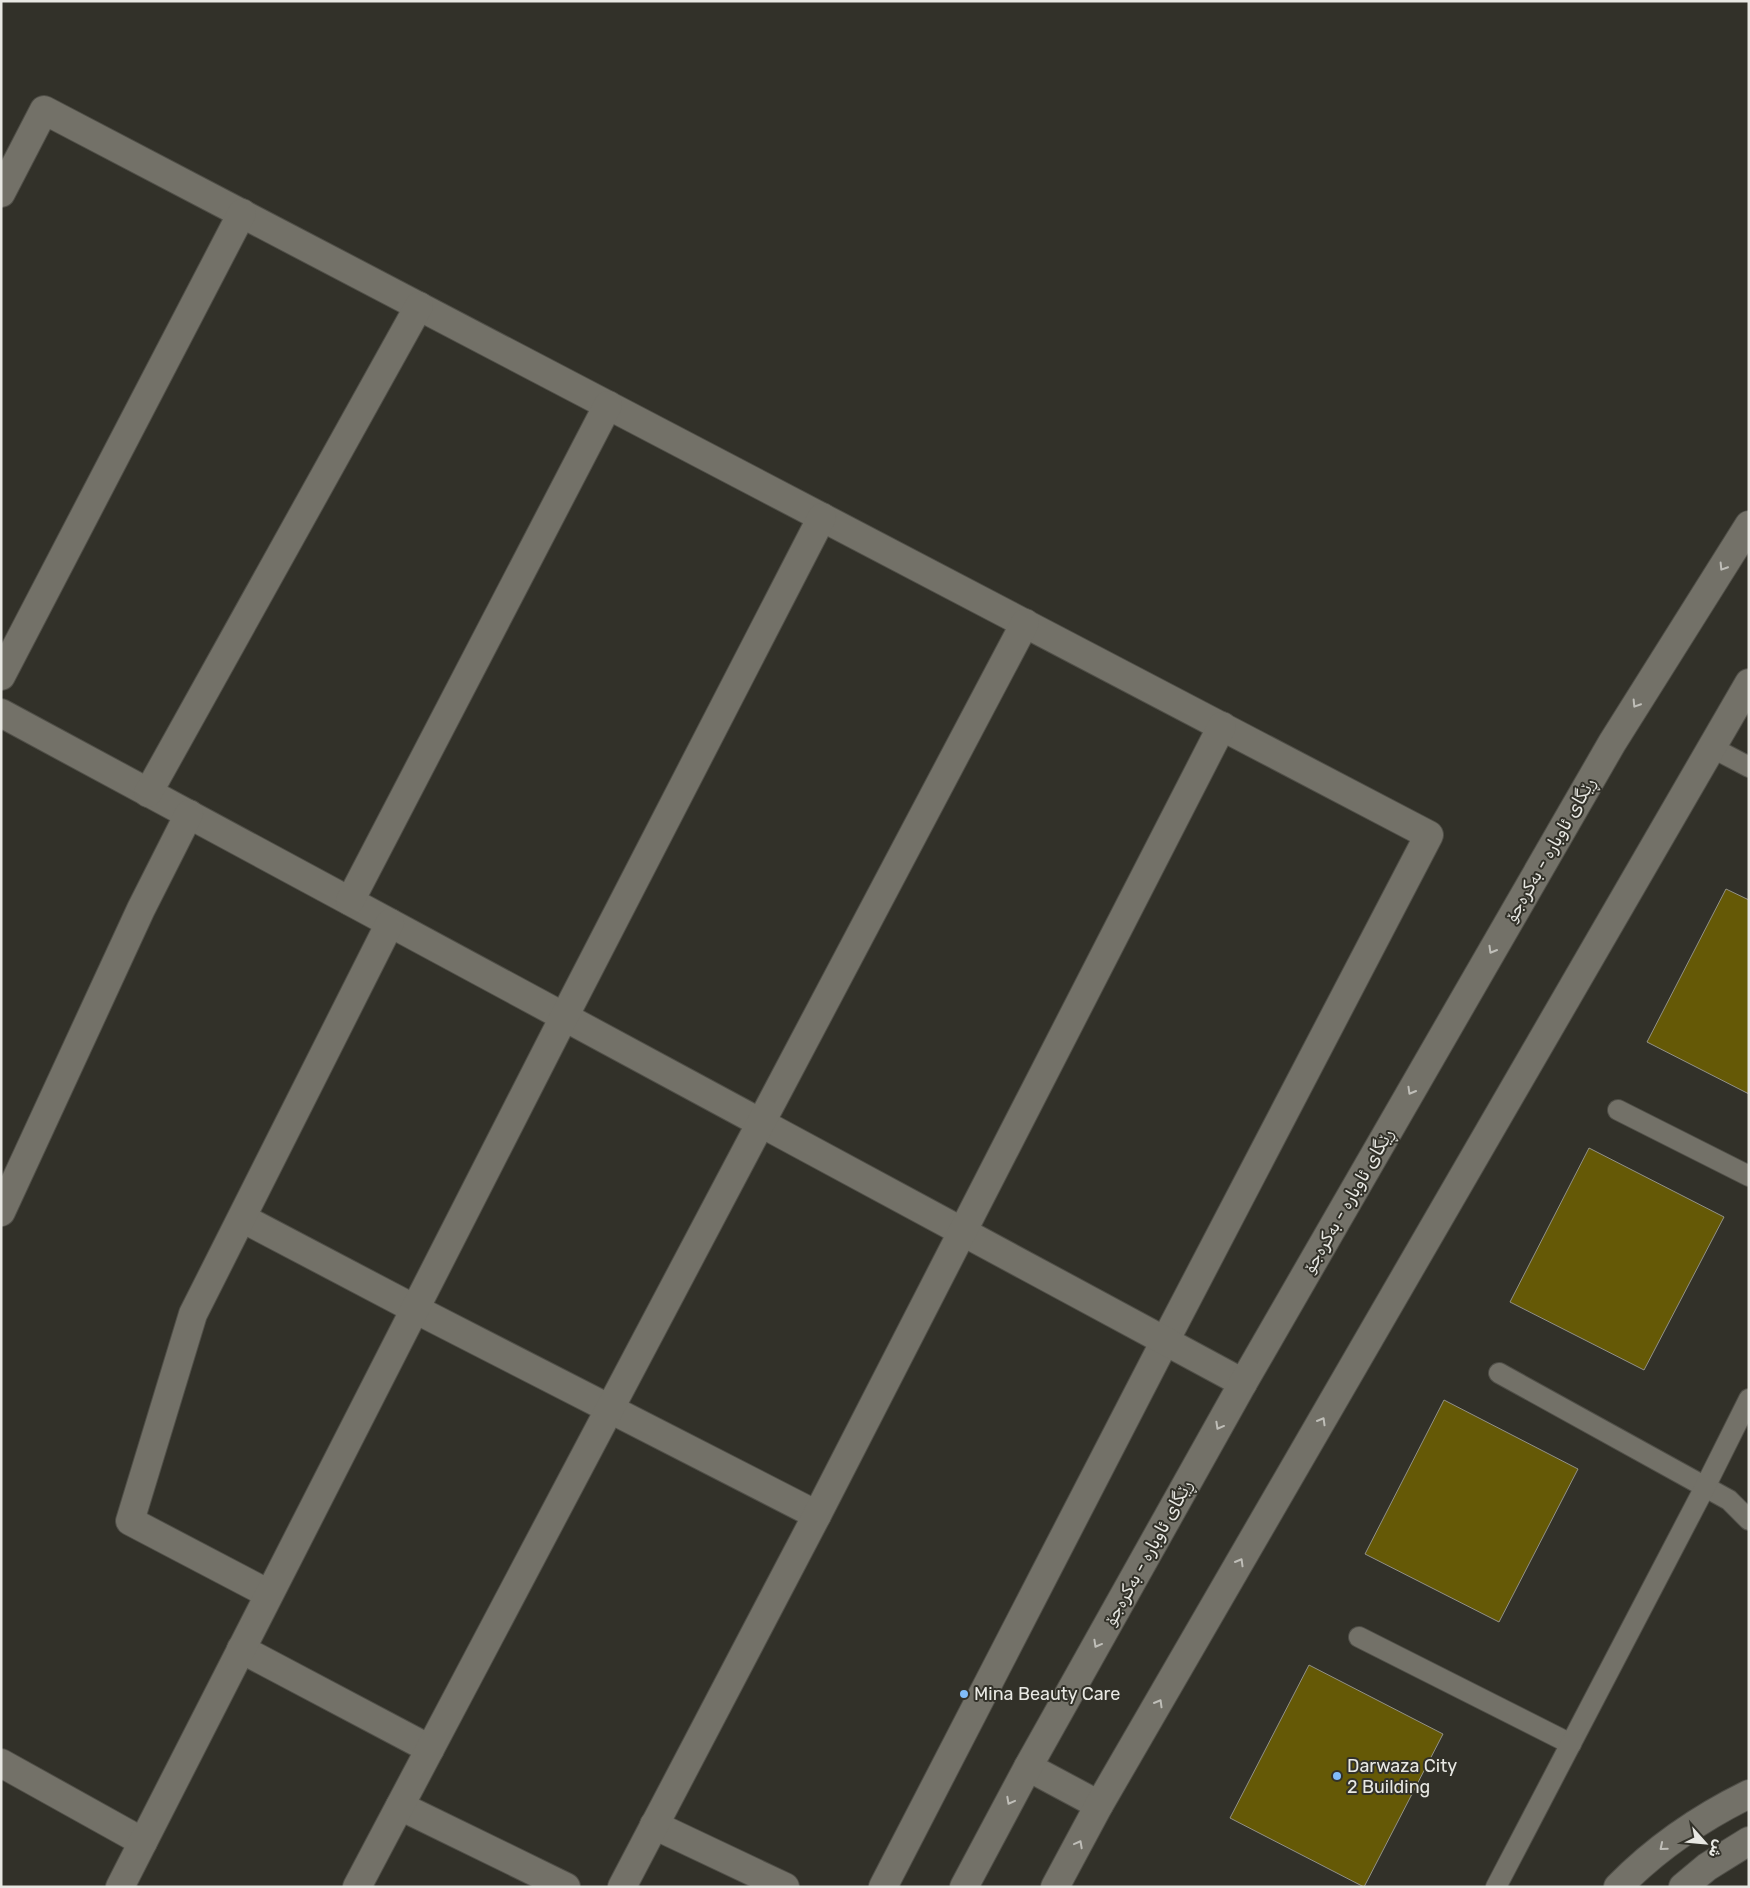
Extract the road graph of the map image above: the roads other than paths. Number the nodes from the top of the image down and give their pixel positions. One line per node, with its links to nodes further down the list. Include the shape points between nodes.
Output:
1 (1, 193): 2 (street, via 44,110)
2 (242, 213): 3 (street); 8 (street)
3 (419, 306): 4 (street); 14 (street)
4 (608, 405): 5 (street); 16 (street)
5 (822, 517): 7 (street); 18 (street)
6 (1749, 526): 28 (street, ڕێگای ئاوبارە - بەکرەجۆ, one-way to 28, via 1612,743)
7 (1025, 623): 11 (street); 20 (street)
8 (1, 676)
9 (1749, 683): 12 (street)
10 (1, 714): 14 (street)
11 (1222, 726): 24 (street); 26 (street, via 1429,834)
12 (1711, 747): 13 (lane); 42 (street, one-way to 12)
13 (1749, 768)
14 (148, 793): 15 (street)
15 (188, 814): 16 (street); 22 (street)
16 (350, 901): 17 (street)
17 (390, 923): 18 (street); 23 (street)
18 (564, 1017): 20 (street); 25 (street)
19 (1618, 1110): 21 (lane)
20 (761, 1123): 24 (street); 30 (street)
21 (1749, 1176)
22 (1, 1212)
23 (242, 1218): 25 (street); 34 (street, via 193,1314 130,1521)
24 (962, 1232): 26 (street); 32 (street)
25 (415, 1309): 30 (street); 34 (street)
26 (1165, 1340): 28 (street); 52 (street)
27 (1499, 1373): 31 (lane)
28 (1243, 1383): 40 (street, ڕێگای ئاوبارە - بەکرەجۆ, one-way to 40)
29 (1749, 1399): 31 (lane)
30 (610, 1408): 32 (street); 38 (street)
31 (1705, 1487): 33 (lane, via 1729,1500); 37 (lane)
32 (817, 1515): 44 (street)
33 (1749, 1520)
34 (269, 1594): 36 (street)
35 (1359, 1637): 37 (lane)
36 (241, 1649): 38 (street); 46 (street)
37 (1570, 1744): 55 (lane)
38 (430, 1748): 43 (street)
39 (1, 1763): 46 (street)
40 (1028, 1767): 42 (street); 53 (street, ڕێگای ئاوبارە - بەکرەجۆ, one-way to 53)
41 (1749, 1794): 56 (street, one-way to 56, via 1670,1840)
42 (1099, 1805): 54 (street, one-way to 42)
43 (400, 1806): 48 (street); 49 (street)
44 (654, 1825): 50 (street); 51 (street)
45 (1749, 1841): 57 (street, via 1707,1867)
46 (143, 1842): 47 (street)
47 (120, 1887)
48 (357, 1887)
49 (566, 1887)
50 (622, 1887)
51 (785, 1887)
52 (883, 1887)
53 (964, 1887)
54 (1055, 1887)
55 (1496, 1887)
56 (1618, 1887)
57 (1683, 1887)

